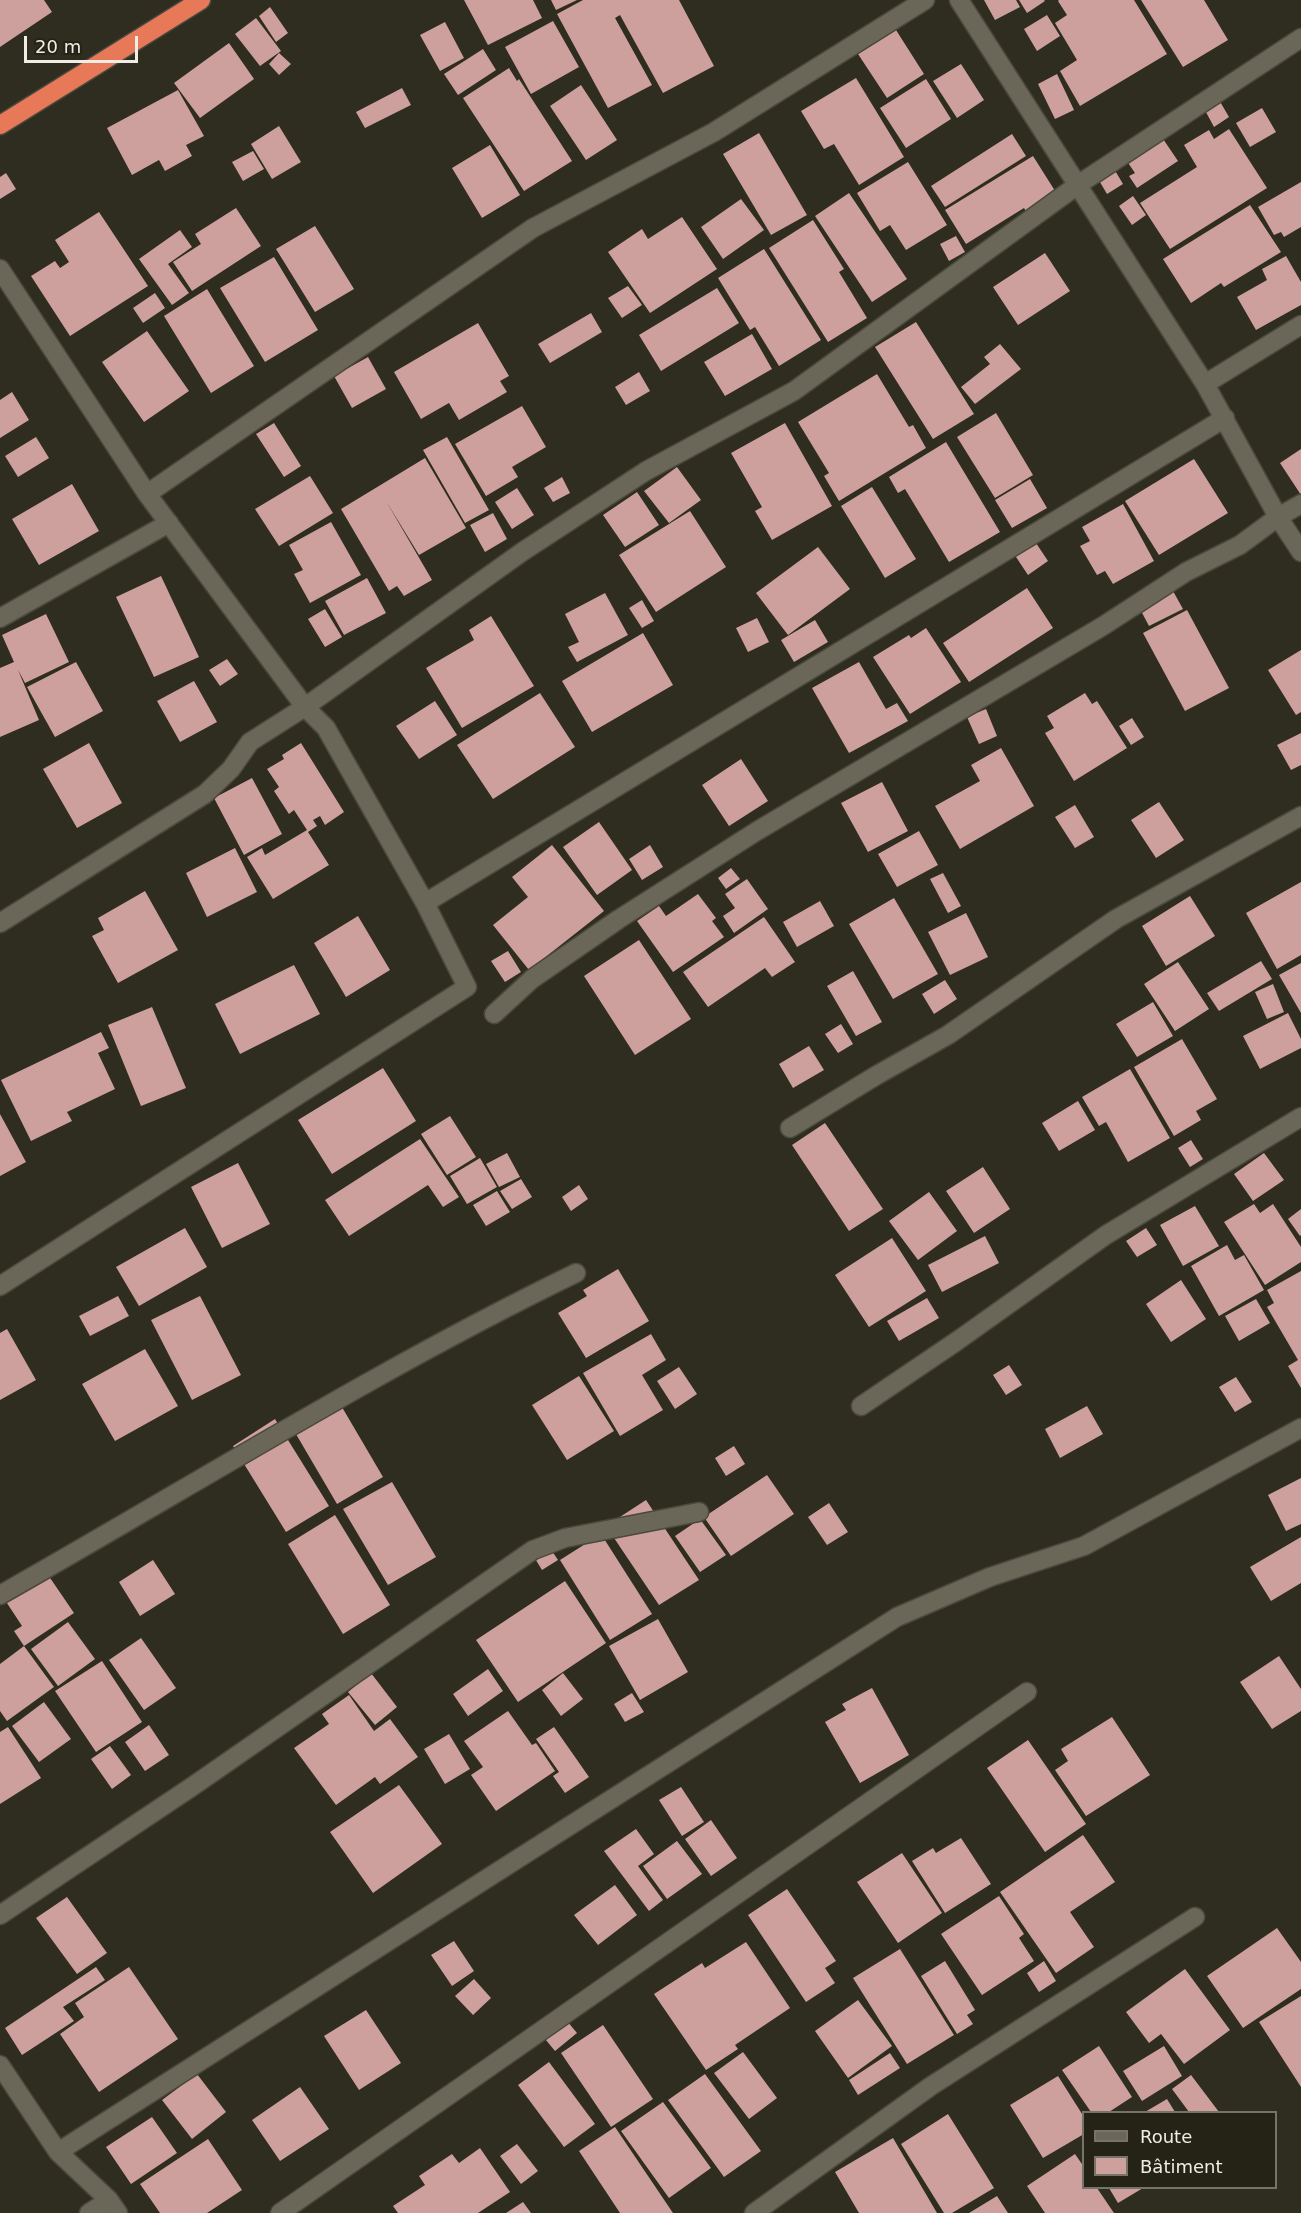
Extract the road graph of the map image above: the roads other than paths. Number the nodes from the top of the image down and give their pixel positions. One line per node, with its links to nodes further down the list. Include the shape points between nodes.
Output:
1 (201, 0): 5 (highway)
2 (925, 0): 11 (street, via 714,132 533,228)
3 (959, 0): 6 (street)
4 (1301, 38): 6 (street)
5 (0, 125)
6 (1079, 184): 9 (street); 17 (street, via 795,391 646,471 522,552)
7 (0, 269): 11 (street)
8 (1301, 325): 9 (street)
9 (1206, 384): 10 (street)
10 (1225, 418): 13 (street); 19 (street)
11 (147, 494): 14 (street)
12 (1301, 504): 13 (street)
13 (1278, 517): 15 (street); 21 (street, via 1240,545 1186,572 1103,626 757,831 532,979)
14 (170, 523): 16 (street); 17 (street)
15 (1301, 552)
16 (0, 618)
17 (305, 707): 19 (street, via 326,728); 20 (street, via 250,742 206,794)
18 (1301, 816): 23 (street, via 1116,919 948,1035)
19 (424, 903): 25 (street, via 467,987)
20 (0, 923)
21 (494, 1014)
22 (1301, 1117): 26 (street, via 1106,1234)
23 (790, 1128)
24 (576, 1273): 29 (street, via 413,1357)
25 (0, 1286)
26 (861, 1406)
27 (1301, 1428): 34 (street, via 1084,1546 990,1577 897,1617)
28 (699, 1512): 31 (street, via 576,1535 533,1550 213,1773)
29 (0, 1595)
30 (1028, 1692): 37 (street)
31 (0, 1915)
32 (1195, 1917): 38 (street, via 931,2086)
33 (0, 2065): 34 (street)
34 (58, 2152): 35 (street)
35 (113, 2207): 36 (street)
36 (89, 2213)
37 (280, 2213)
38 (754, 2213)

